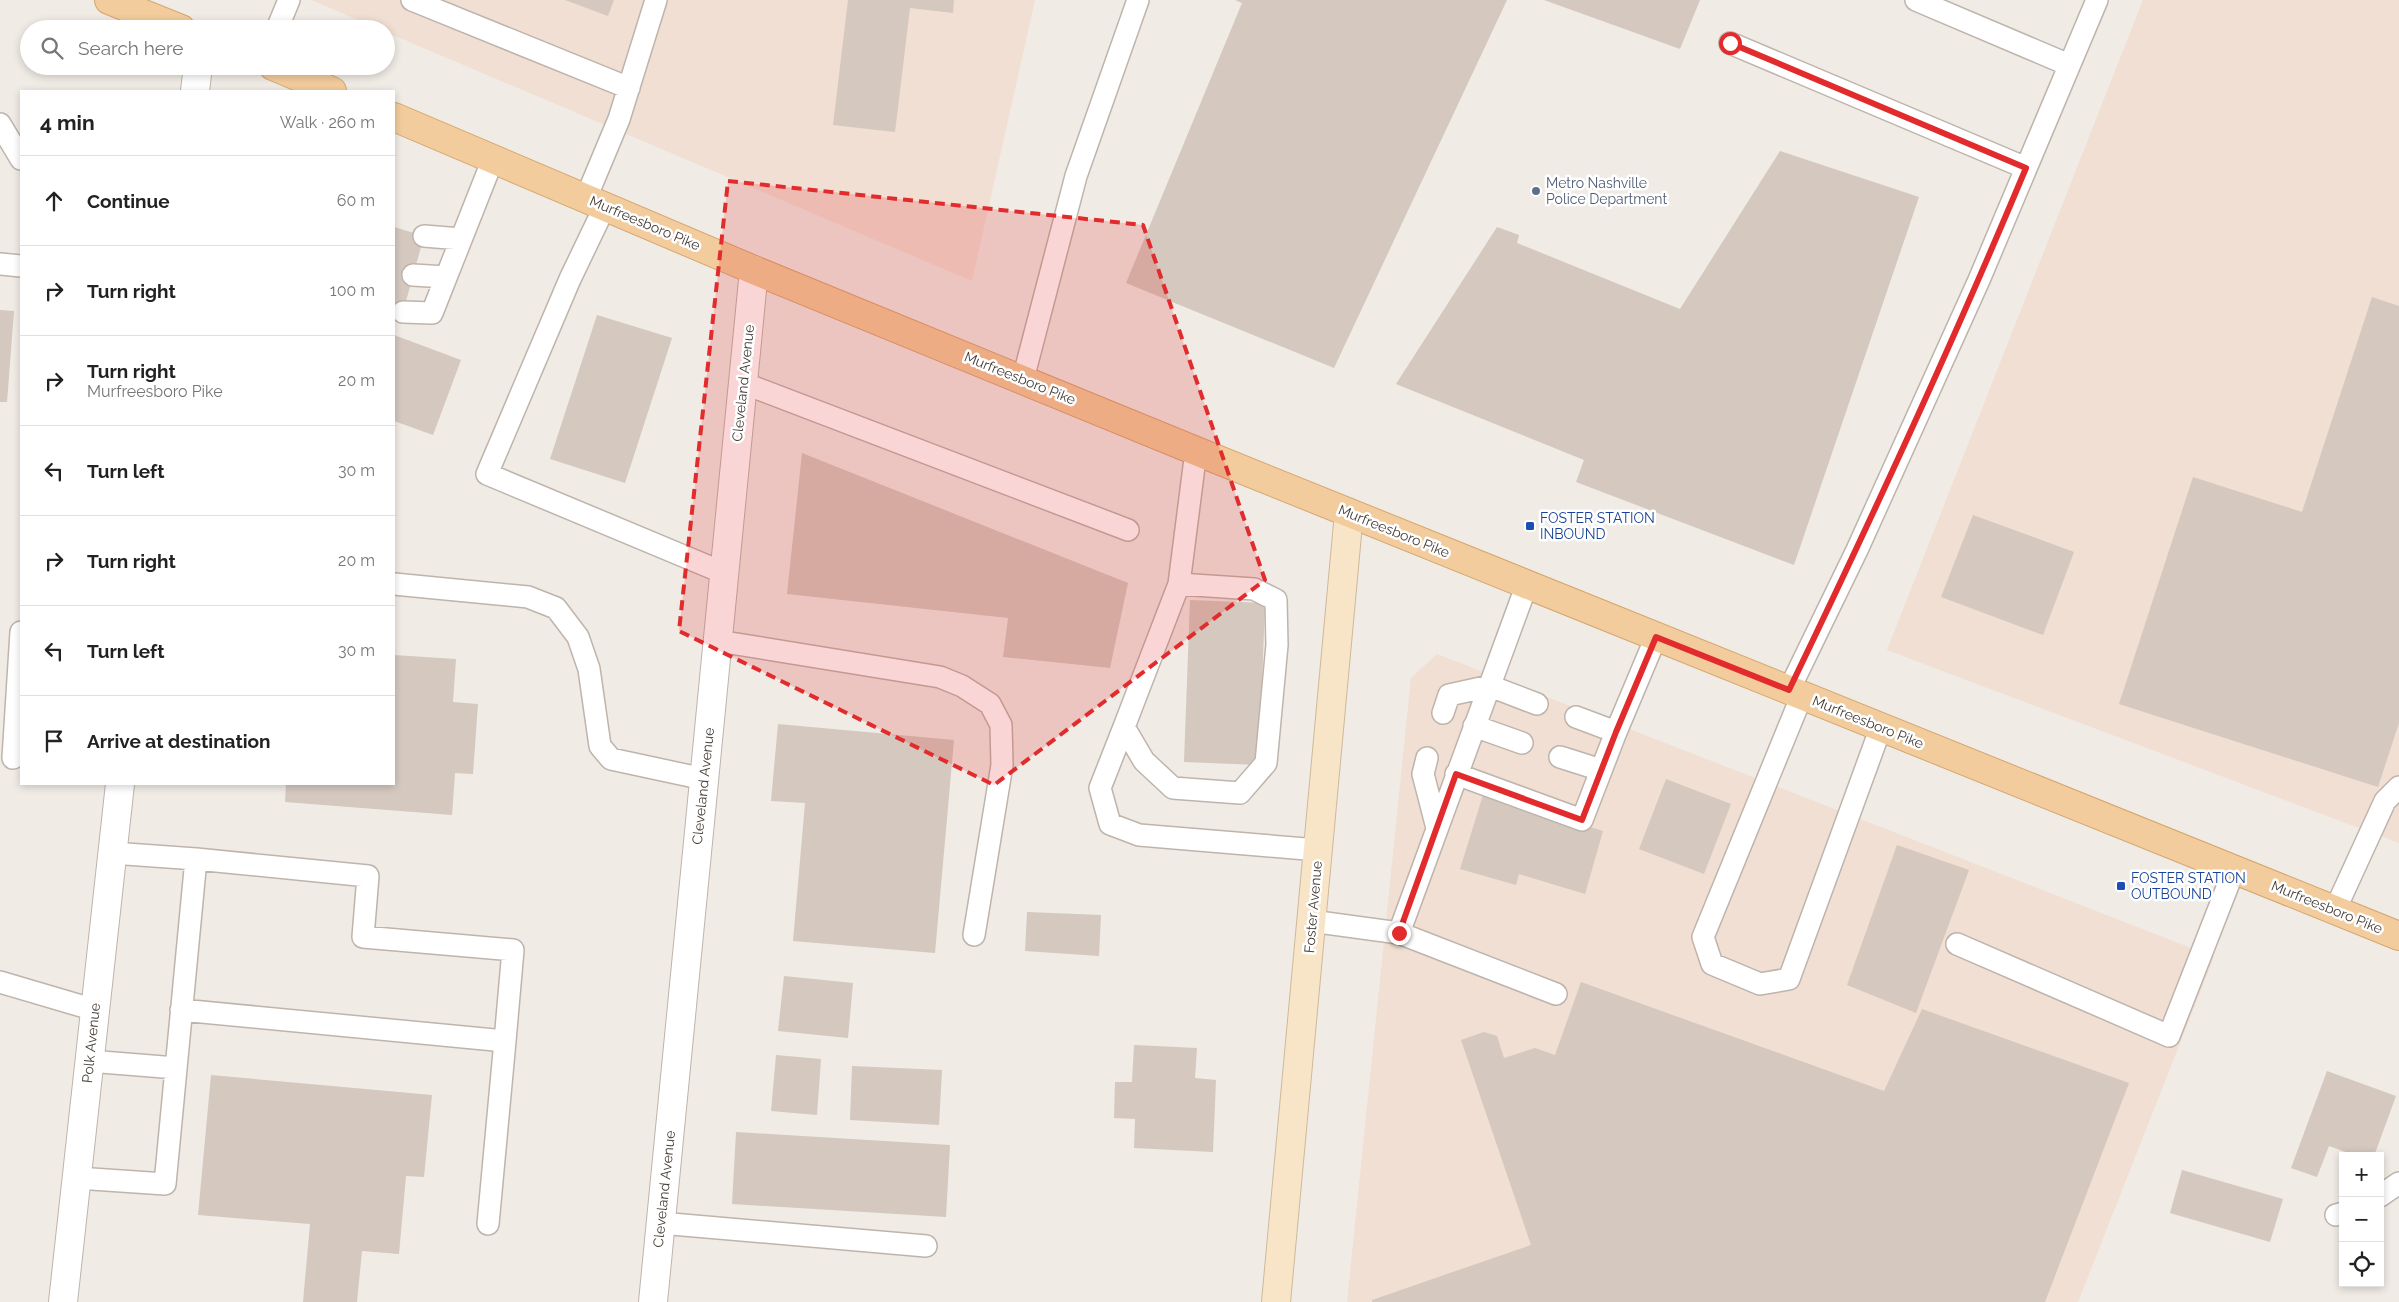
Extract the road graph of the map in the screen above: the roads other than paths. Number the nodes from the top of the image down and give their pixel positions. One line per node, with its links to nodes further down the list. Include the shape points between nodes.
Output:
1 (109, 0): 8 (main road)
2 (289, 0): 9 (lane)
3 (412, 0): 14 (lane)
4 (656, 0): 14 (lane)
5 (1138, 0): 31 (lane, via 1076,176)
6 (1916, 0): 11 (lane)
7 (2097, 0): 11 (lane)
8 (159, 20)
9 (281, 20)
10 (1730, 43): 21 (lane)
11 (2069, 65): 21 (lane)
12 (197, 75): 15 (street)
13 (294, 75): 16 (main road)
14 (629, 88): 22 (lane)
15 (195, 90)
16 (330, 90)
17 (395, 117): 20 (main road, Murfreesboro Pike)
18 (0, 124): 19 (lane)
19 (20, 157)
20 (493, 158): 22 (main road, Murfreesboro Pike); 24 (lane)
21 (2026, 168): 44 (lane)
22 (596, 202): 27 (main road, Murfreesboro Pike); 36 (lane, via 570,279 487,474)
23 (424, 236): 24 (lane)
24 (461, 239): 29 (lane)
25 (0, 264): 26 (lane)
26 (20, 266)
27 (754, 270): 31 (main road, Murfreesboro Pike); 32 (street, Cleveland Avenue)
28 (413, 275): 29 (lane)
29 (446, 277): 30 (lane, via 432,313)
30 (402, 312)
31 (1023, 379): 33 (main road, Murfreesboro Pike)
32 (743, 383): 35 (lane); 36 (street, Cleveland Avenue)
33 (1196, 451): 34 (main road, Murfreesboro Pike); 38 (lane)
34 (1349, 513): 39 (main road, Murfreesboro Pike); 62 (main road, Foster Avenue)
35 (1128, 530)
36 (724, 573): 41 (street, Cleveland Avenue)
37 (395, 584): 58 (lane, via 528,597 556,608 578,638 590,669 600,746 611,759)
38 (1180, 584): 49 (lane); 49 (lane, via 1254,589 1276,600 1277,645 1266,763 1240,793 1173,788 1144,761)
39 (1527, 584): 40 (main road, Murfreesboro Pike); 43 (lane)
40 (1656, 637): 44 (main road, Murfreesboro Pike); 51 (lane)
41 (718, 641): 58 (street, Cleveland Avenue); 69 (lane, via 940,677 962,686 990,704 1001,725 1002,764)
42 (20, 645): 54 (lane)
43 (1490, 686): 45 (lane); 46 (lane, via 1449,695); 48 (lane)
44 (1795, 693): 50 (main road, Murfreesboro Pike); 50 (lane, via 1703,937 1712,964 1760,984 1789,979)
45 (1537, 704)
46 (1443, 713)
47 (1576, 717): 51 (lane)
48 (1474, 726): 52 (lane); 57 (lane)
49 (1124, 727): 62 (lane, via 1100,788 1110,824 1139,834)
50 (1881, 727): 65 (main road, Murfreesboro Pike)
51 (1616, 732): 56 (lane)
52 (1522, 743)
53 (1560, 757): 56 (lane)
54 (11, 758)
55 (1427, 758): 61 (lane, via 1423,774)
56 (1601, 770): 57 (lane, via 1582,820)
57 (1456, 774): 61 (lane)
58 (704, 779): 82 (street, Cleveland Avenue)
59 (120, 785): 63 (street, Polk Avenue)
60 (2399, 787): 66 (lane, via 2386,800)
61 (1437, 828): 68 (lane)
62 (1318, 850): 67 (main road, Foster Avenue)
63 (112, 853): 64 (lane); 74 (street, Polk Avenue)
64 (196, 859): 75 (lane); 76 (lane, via 368,876 363,937 513,950)
65 (2234, 870): 66 (main road, Murfreesboro Pike); 71 (lane, via 2169,1036)
66 (2335, 910): 70 (main road, Murfreesboro Pike)
67 (1311, 920): 68 (lane); 87 (main road, Foster Avenue)
68 (1399, 933): 73 (lane)
69 (974, 935)
70 (2399, 936)
71 (1957, 944)
72 (0, 982): 74 (lane)
73 (1556, 994)
74 (95, 1010): 77 (street, Polk Avenue)
75 (181, 1010): 76 (lane); 78 (lane)
76 (505, 1041): 83 (lane)
77 (89, 1061): 78 (lane); 79 (street, Polk Avenue)
78 (176, 1068): 79 (lane, via 165,1184)
79 (77, 1178): 85 (street, Polk Avenue)
80 (2399, 1183): 81 (lane)
81 (2384, 1193)
82 (660, 1223): 84 (lane); 86 (street, Cleveland Avenue)
83 (488, 1224)
84 (926, 1246)
85 (63, 1302)
86 (652, 1302)
87 (1276, 1302)

